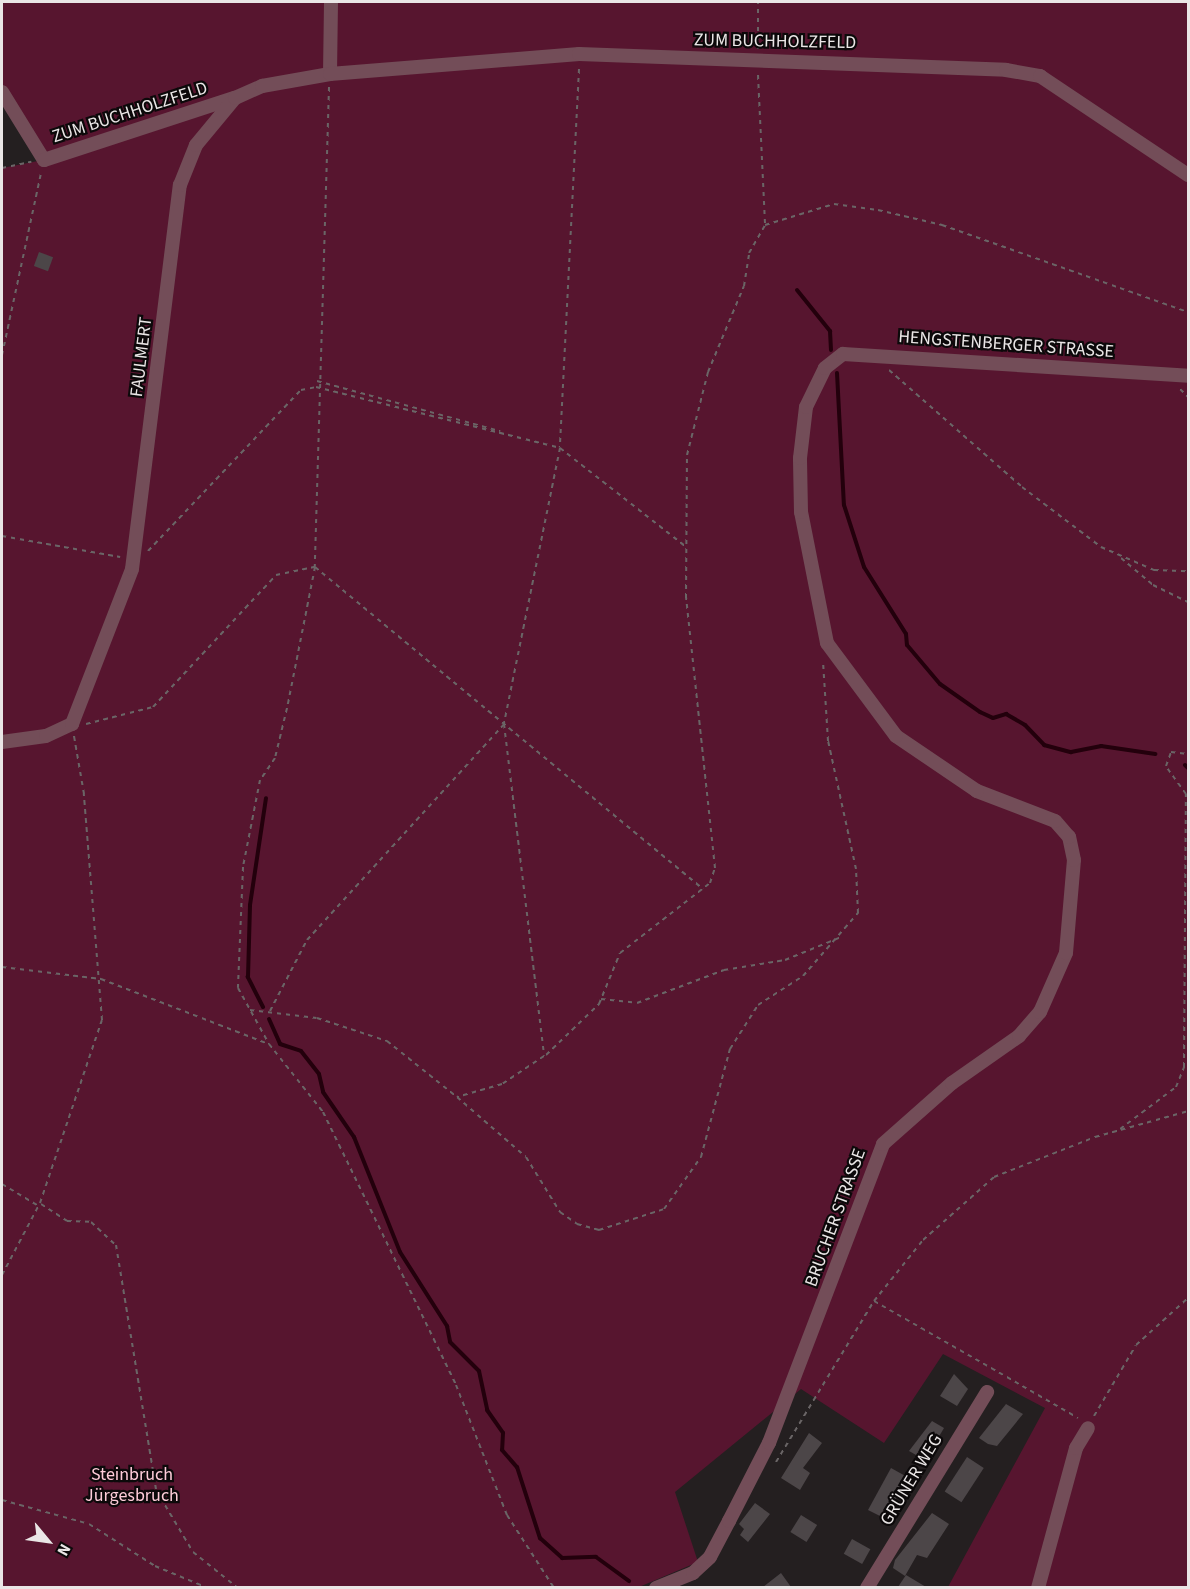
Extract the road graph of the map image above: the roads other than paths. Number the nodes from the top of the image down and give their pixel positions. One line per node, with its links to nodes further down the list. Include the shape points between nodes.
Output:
1 (331, 2): 2 (street)
2 (330, 74): 4 (street, FAULMERT, via 262,86); 5 (street, ZUM BUCHHOLZFELD, via 579,54 874,62 1040,76)
3 (2, 92): 4 (street, ZUM BUCHHOLZFELD, via 44,160)
4 (235, 98): 8 (street, FAULMERT, via 196,145 180,185 133,564 72,724 46,735)
5 (1188, 175)
6 (825, 368): 7 (street, HENGSTENBERGER STRASSE, via 843,354); 11 (street, BRUCHER STRASSE, via 806,407 800,458 801,512 827,643 896,736 977,791 1055,821 1069,837 1074,860 1066,953 1040,1012 1018,1036 952,1083 883,1144 816,1326 711,1557 693,1573)
7 (1188, 376)
8 (2, 742)
9 (987, 1392): 12 (street, GRÜNER WEG)
10 (1088, 1428): 13 (street, via 1077,1448)
11 (656, 1587)
12 (867, 1587)
13 (1038, 1587)

